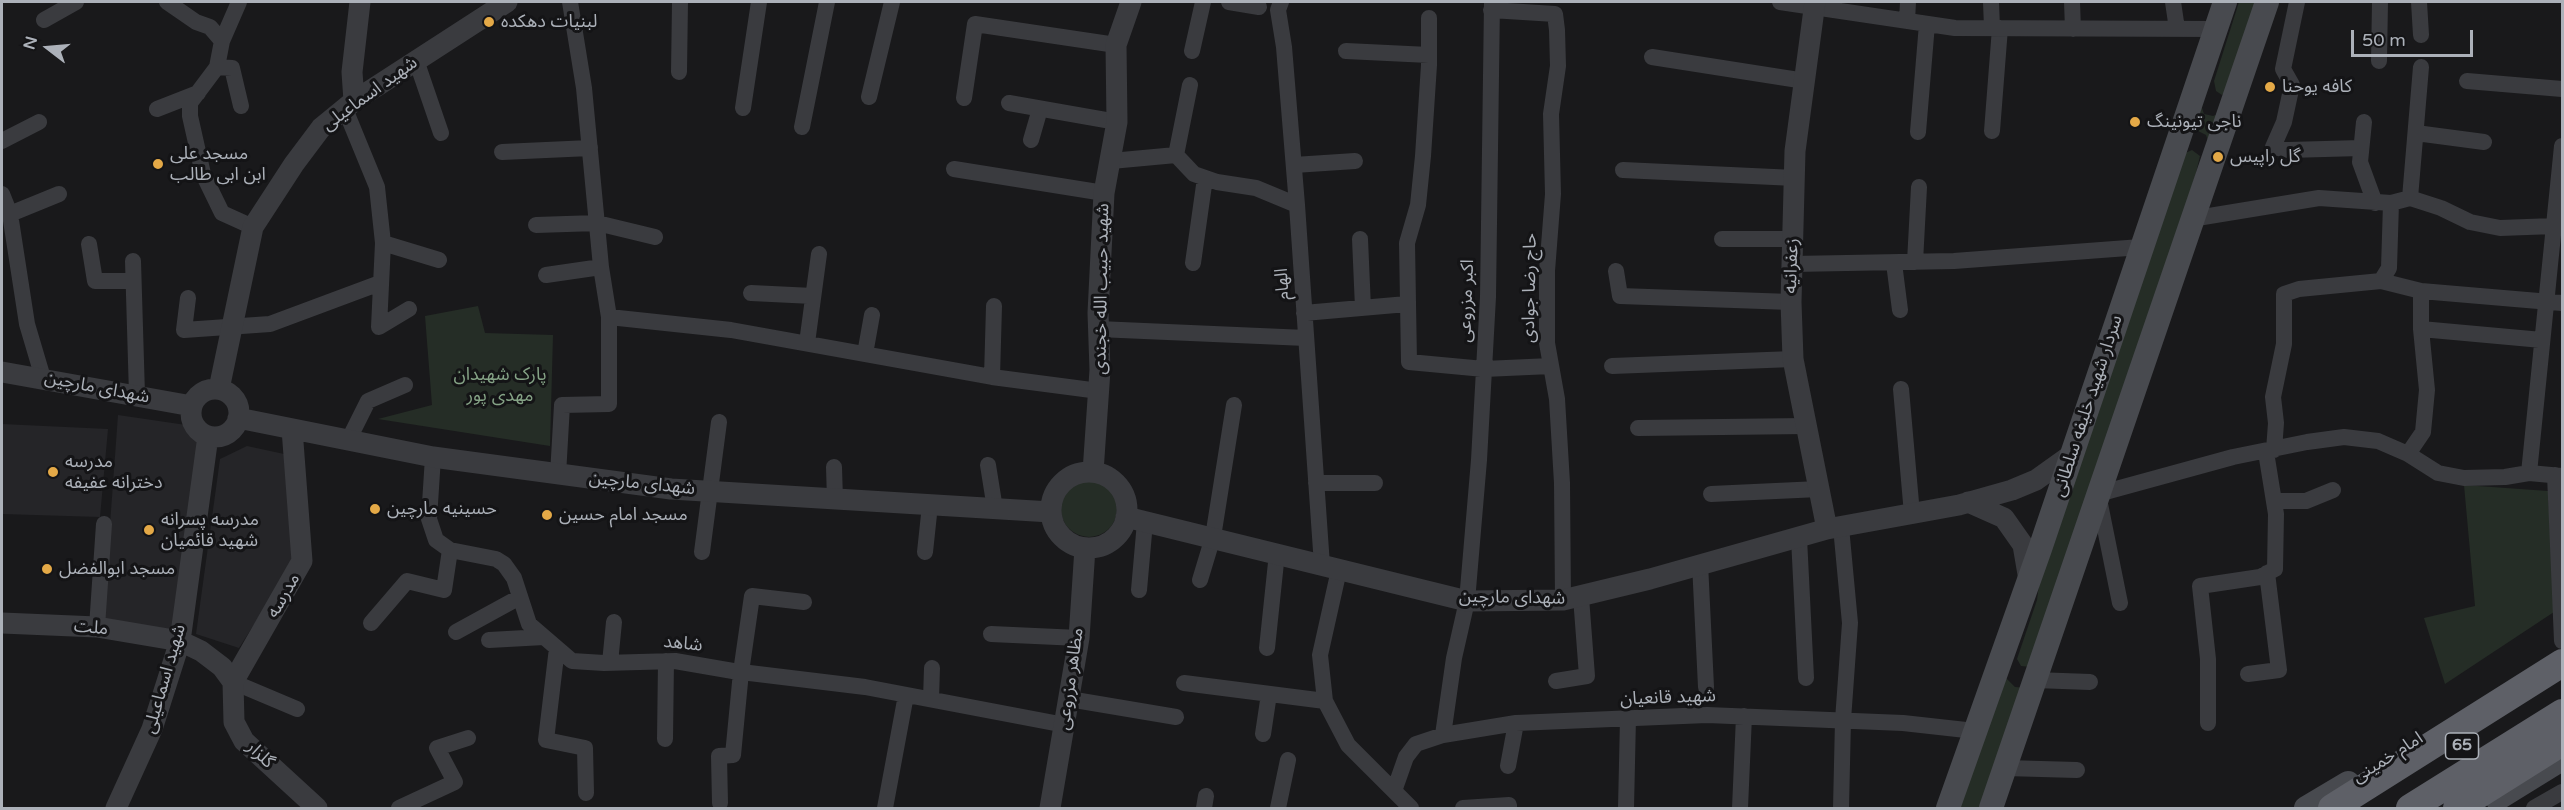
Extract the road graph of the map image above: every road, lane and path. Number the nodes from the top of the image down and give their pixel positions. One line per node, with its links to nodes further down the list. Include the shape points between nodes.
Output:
1 (76, 2): 29 (street)
2 (167, 2): 37 (street, via 210,27)
3 (239, 2): 37 (street)
4 (360, 2): 58 (street)
5 (570, 2): 75 (street)
6 (680, 2): 47 (street)
7 (759, 2): 60 (street)
8 (827, 2): 66 (street)
9 (892, 2): 54 (street)
10 (1131, 2): 38 (street, شهید حبیب الله خجندی)
11 (1203, 2): 39 (street)
12 (1229, 2): 27 (street)
13 (1281, 2): 82 (street, الهام, via 1278,10)
14 (1780, 2): 25 (street)
15 (1908, 2): 30 (street)
16 (1991, 2): 32 (street)
17 (2072, 2): 33 (street)
18 (2172, 2): 34 (street)
19 (2225, 2): 35 (main road, سردار شهید خلیفه سلطانی)
20 (2267, 2): 56 (main road, سردار شهید خلیفه سلطانی)
21 (2297, 2): 76 (street, via 2283,69 2292,85 2284,123 2273,147)
22 (2380, 2): 44 (street)
23 (2419, 2): 36 (street)
24 (498, 3): 43 (street, شهید اسماعیلی)
25 (1815, 4): 30 (street); 49 (street, زعفرانیه)
26 (1492, 6): 144 (street, حاج رضا جوادی, via 1555,14 1558,66 1551,114 1553,194 1547,271 1547,343); 146 (street, اکبر مزروعی)
27 (1259, 7)
28 (1429, 18): 41 (street)
29 (44, 20)
30 (1908, 21): 31 (street)
31 (1927, 24): 32 (street); 68 (street)
32 (1996, 28): 33 (street); 67 (street)
33 (2073, 28): 34 (street)
34 (2177, 29): 35 (street)
35 (2216, 29): 48 (main road, سردار شهید خلیفه سلطانی)
36 (2421, 35)
37 (222, 41): 45 (street)
38 (1116, 45): 55 (street, via 975,24); 64 (street, شهید حبیب الله خجندی)
39 (1192, 51)
40 (1346, 51): 41 (street)
41 (1429, 55): 128 (street, via 1418,205 1407,243)
42 (1652, 57): 49 (street)
43 (416, 60): 58 (street, شهید اسماعیلی); 69 (street)
44 (2379, 61)
45 (217, 67): 53 (street); 59 (street, via 232,68)
46 (2421, 67): 70 (street)
47 (678, 72)
48 (2199, 75): 56 (main road, via 2210,101 2219,104); 78 (main road, سردار شهید خلیفه سلطانی)
49 (1805, 81): 87 (street, زعفرانیه)
50 (2467, 81): 52 (street)
51 (1190, 85): 79 (street)
52 (2562, 89)
53 (198, 93): 62 (street); 101 (street, via 190,103 190,116 203,174 222,213)
54 (869, 98)
55 (964, 98)
56 (2233, 98): 85 (main road, سردار شهید خلیفه سلطانی)
57 (1009, 103): 61 (street)
58 (350, 105): 101 (street, شهید اسماعیلی, via 321,128); 106 (street, via 377,188)
59 (241, 106)
60 (743, 108)
61 (1040, 108): 64 (street); 71 (street)
62 (157, 109)
63 (39, 122): 72 (street)
64 (1117, 122): 80 (street, شهید حبیب الله خجندی)
65 (2364, 122): 76 (street)
66 (802, 127)
67 (1992, 131)
68 (1918, 132)
69 (441, 133)
70 (2416, 133): 73 (street); 93 (street)
71 (1031, 140)
72 (2, 141)
73 (2484, 142)
74 (2562, 146): 88 (street)
75 (590, 148): 77 (street); 98 (street)
76 (2361, 148): 94 (street, via 2360,162)
77 (502, 152)
78 (2172, 153): 85 (main road, via 2187,141 2200,141 2207,151); 108 (main road, سردار شهید خلیفه سلطانی)
79 (1176, 155): 80 (street); 86 (street, via 1194,174)
80 (1111, 161): 90 (street, شهید حبیب الله خجندی)
81 (1355, 161): 82 (street)
82 (1294, 165): 95 (street, الهام)
83 (954, 169): 90 (street)
84 (1623, 171): 87 (street)
85 (2206, 173): 97 (main road, سردار شهید خلیفه سلطانی)
86 (1205, 178): 95 (street, via 1256,188); 113 (street)
87 (1795, 178): 105 (street, زعفرانیه)
88 (2560, 184): 100 (street)
89 (1919, 187): 112 (street)
90 (1104, 193): 137 (street, شهید حبیب الله خجندی)
91 (2, 194): 96 (street)
92 (59, 194): 96 (street)
93 (2410, 198): 94 (street); 100 (street, via 2470,222 2500,228)
94 (2383, 203): 97 (street, via 2319,198); 120 (street, via 2389,268)
95 (1297, 205): 133 (street, الهام)
96 (10, 214): 149 (street, via 27,324)
97 (2191, 219): 180 (main road, سردار شهید خلیفه سلطانی)
98 (597, 223): 99 (street); 102 (street); 116 (street)
99 (536, 225)
100 (2554, 225): 127 (street)
101 (253, 226): 136 (street, شهید اسماعیلی)
102 (656, 237)
103 (1360, 239): 130 (street)
104 (1722, 239): 105 (street)
105 (1794, 239): 115 (street, زعفرانیه)
106 (383, 243): 110 (street); 121 (street)
107 (89, 244): 119 (street, via 95,281)
108 (2140, 247): 112 (street); 166 (main road, سردار شهید خلیفه سلطانی)
109 (819, 254): 124 (street)
110 (439, 260)
111 (133, 261): 119 (street)
112 (1915, 262): 114 (street)
113 (1193, 263)
114 (1894, 263): 115 (street); 132 (street)
115 (1793, 264): 126 (street, زعفرانیه)
116 (601, 267): 118 (street); 135 (street)
117 (1616, 271): 126 (street, via 1620,296)
118 (546, 275)
119 (134, 281): 154 (street)
120 (2381, 281): 122 (street); 164 (street, via 2284,294 2284,344 2273,397 2276,423)
121 (380, 283): 131 (street, via 379,327); 136 (street, via 270,324)
122 (2421, 291): 127 (street); 138 (street)
123 (751, 293): 124 (street)
124 (813, 297): 141 (street)
125 (188, 298): 136 (street, via 184,330)
126 (1791, 302): 143 (street, زعفرانیه)
127 (2554, 302): 140 (street)
128 (1407, 304): 130 (street); 146 (street, via 1409,362)
129 (993, 306): 148 (street)
130 (1363, 308): 133 (street)
131 (409, 309)
132 (1900, 310)
133 (1304, 313): 139 (street, الهام)
134 (872, 315): 142 (street)
135 (609, 317): 141 (street); 172 (street, via 609,404 562,405)
136 (232, 325): 151 (street, شهید اسماعیلی)
137 (1098, 329): 139 (street); 153 (street, شهید حبیب الله خجندی)
138 (2421, 329): 140 (street); 165 (street, via 2427,390 2422,432)
139 (1306, 338): 174 (street, الهام)
140 (2542, 340): 171 (street)
141 (807, 343): 142 (street)
142 (865, 354): 148 (street)
143 (1793, 359): 145 (street); 159 (street, زعفرانیه)
144 (1551, 366): 146 (street); 205 (street, حاج رضا جوادی, via 1557,399)
145 (1612, 366)
146 (1484, 369): 206 (street, اکبر مزروعی)
147 (2, 372): 149 (street, شهدای مارچین)
148 (992, 377): 153 (street)
149 (43, 378): 154 (street, شهدای مارچین)
150 (405, 385): 163 (street, via 368,400)
151 (219, 389): 156 (street, via 200,394); 157 (street, via 236,403)
152 (1901, 389): 187 (street)
153 (1099, 391): 170 (street, شهید حبیب الله خجندی)
154 (137, 395): 156 (street, شهدای مارچین)
155 (1234, 405): 191 (street)
156 (192, 406): 162 (street, via 192,421)
157 (238, 418): 161 (street, شهدای مارچین); 162 (street, via 230,431)
158 (719, 422): 178 (street)
159 (1806, 426): 160 (street); 176 (street, زعفرانیه)
160 (1638, 428)
161 (292, 429): 163 (street, شهدای مارچین); 232 (street, مدرسه, via 302,561)
162 (208, 436): 218 (street, شهید اسماعیلی)
163 (349, 439): 167 (street, شهدای مارچین)
164 (2270, 451): 165 (street, via 2344,437 2378,441); 180 (street, via 2233,457); 182 (street)
165 (2408, 454): 171 (street, via 2438,473 2464,478)
166 (2071, 455): 183 (street, شهدای مارچین, via 2036,480); 202 (main road, سردار شهید خلیفه سلطانی)
167 (433, 457): 172 (street, شهدای مارچین); 194 (street, via 430,528 436,540)
168 (988, 465): 185 (street)
169 (834, 467): 181 (street)
170 (1092, 472): 186 (street, via 1071,476 1062,483); 188 (street, via 1105,475 1119,488)
171 (2529, 473): 173 (street)
172 (558, 475): 178 (street, شهدای مارچین)
173 (2559, 475): 219 (street)
174 (1316, 483): 175 (street); 199 (street, الهام)
175 (1375, 483)
176 (1819, 489): 179 (street); 190 (street, زعفرانیه)
177 (2333, 490): 182 (street, via 2306,501)
178 (712, 491): 181 (street, شهدای مارچین); 195 (street)
179 (1711, 494)
180 (2098, 494): 208 (street); 230 (main road, سردار شهید خلیفه سلطانی)
181 (835, 500): 184 (street, شهدای مارچین)
182 (2274, 501): 200 (street, via 2275,568)
183 (1968, 502): 187 (street, شهدای مارچین); 202 (street, via 2004,518 2023,545)
184 (930, 505): 185 (street, شهدای مارچین); 196 (street)
185 (995, 509): 186 (street, شهدای مارچین)
186 (1051, 512): 193 (street, via 1058,533)
187 (1912, 514): 190 (street, شهدای مارچین)
188 (1136, 520): 191 (street, شهدای مارچین); 193 (street, via 1107,544); 203 (street)
189 (104, 524): 212 (street)
190 (1834, 528): 192 (street, شهدای مارچین); 247 (street, via 1850,623)
191 (1213, 537): 197 (street, شهدای مارچین); 201 (street)
192 (1799, 537): 198 (street, شهدای مارچین); 229 (street)
193 (1086, 548): 216 (street, مظاهر مزروعی)
194 (450, 550): 204 (street, شاهد, via 504,564); 211 (street, via 444,590 407,581)
195 (702, 552)
196 (925, 552)
197 (1277, 553): 199 (street, شهدای مارچین); 221 (street)
198 (1700, 563): 205 (street, شهدای مارچین); 236 (street)
199 (1331, 567): 206 (street, شهدای مارچین); 241 (street, الهام, via 1320,655)
200 (2267, 573): 228 (street, via 2279,670); 249 (street, via 2200,586 2208,659)
201 (1200, 580)
202 (2029, 580): 230 (main road, via 2021,629 2010,659 2014,673); 251 (main road, سردار شهید خلیفه سلطانی)
203 (1138, 590)
204 (518, 598): 213 (street); 215 (street, شاهد, via 529,624)
205 (1572, 598): 206 (street, شهدای مارچین); 231 (street, حاج رضا جوادی, via 1587,676)
206 (1467, 601): 253 (street, اکبر مزروعی)
207 (804, 602): 227 (street, via 752,596)
208 (2120, 603)
209 (614, 622): 224 (street)
210 (2, 623): 212 (street, ملت)
211 (371, 623)
212 (97, 627): 218 (street, ملت)
213 (456, 632)
214 (991, 634): 216 (street)
215 (544, 637): 217 (street); 220 (street, شاهد)
216 (1079, 638): 240 (street, مظاهر مزروعی)
217 (489, 640)
218 (180, 641): 232 (street, via 222,667); 266 (street, شهید اسماعیلی, via 152,729)
219 (2562, 641)
220 (557, 648): 224 (street, شاهد, via 572,661); 264 (street, via 546,740 585,748)
221 (1267, 648)
222 (2562, 651): 280 (main road, امام خمینی)
223 (666, 661): 224 (street, شاهد); 227 (street, شاهد); 255 (street)
224 (610, 663)
225 (2562, 663): 281 (highway)
226 (932, 668): 239 (street)
227 (741, 672): 237 (street, شاهد); 265 (street, via 733,755 719,756)
228 (2248, 674)
229 (1806, 678)
230 (2036, 680): 233 (street); 260 (main road, سردار شهید خلیفه سلطانی)
231 (1556, 681)
232 (233, 682): 242 (street); 267 (street, گلزار, via 234,722 244,741)
233 (2090, 682)
234 (1184, 683): 238 (street)
235 (2562, 684): 282 (highway, 65)
236 (1706, 687)
237 (906, 694): 239 (street, شاهد); 269 (street)
238 (1269, 694): 241 (street); 252 (street)
239 (931, 699): 250 (street, شاهد)
240 (1069, 699): 245 (street); 250 (street, مظاهر مزروعی)
241 (1325, 701): 262 (street, via 1348,745)
242 (297, 709)
243 (2562, 713): 283 (highway, 65)
244 (1744, 716): 246 (street, شهید قانعیان); 247 (street, شهید قانعیان); 276 (street)
245 (1176, 717)
246 (1628, 718): 248 (street, شهید قانعیان); 275 (street)
247 (1843, 720): 251 (street, شهید قانعیان); 277 (street)
248 (1516, 723): 253 (street, شهید قانعیان); 259 (street)
249 (2208, 723)
250 (1065, 725): 270 (street, مظاهر مزروعی)
251 (1975, 731): 278 (main road, سردار شهید خلیفه سلطانی)
252 (1263, 734)
253 (1443, 735): 262 (street, شهید قانعیان, via 1416,744 1406,757)
254 (468, 738): 268 (street, via 437,748 455,782)
255 (665, 739)
256 (2562, 742): 284 (highway)
257 (2562, 759): 285 (main road)
258 (1288, 760): 271 (street)
259 (1508, 766)
260 (2005, 768): 261 (street); 279 (main road, سردار شهید خلیفه سلطانی)
261 (2077, 770)
262 (1394, 791): 272 (street)
263 (2562, 792): 286 (street)
264 (586, 793)
265 (720, 803)
266 (116, 808)
267 (317, 808)
268 (399, 808)
269 (885, 808)
270 (1050, 808)
271 (1278, 808)
272 (1411, 808)
273 (1463, 808): 274 (street)
274 (1509, 808)
275 (1626, 808)
276 (1740, 808)
277 (1841, 808)
278 (1948, 808)
279 (1991, 808)
280 (2306, 808)
281 (2332, 808)
282 (2362, 808)
283 (2410, 808)
284 (2457, 808)
285 (2482, 808)
286 (2534, 808)

